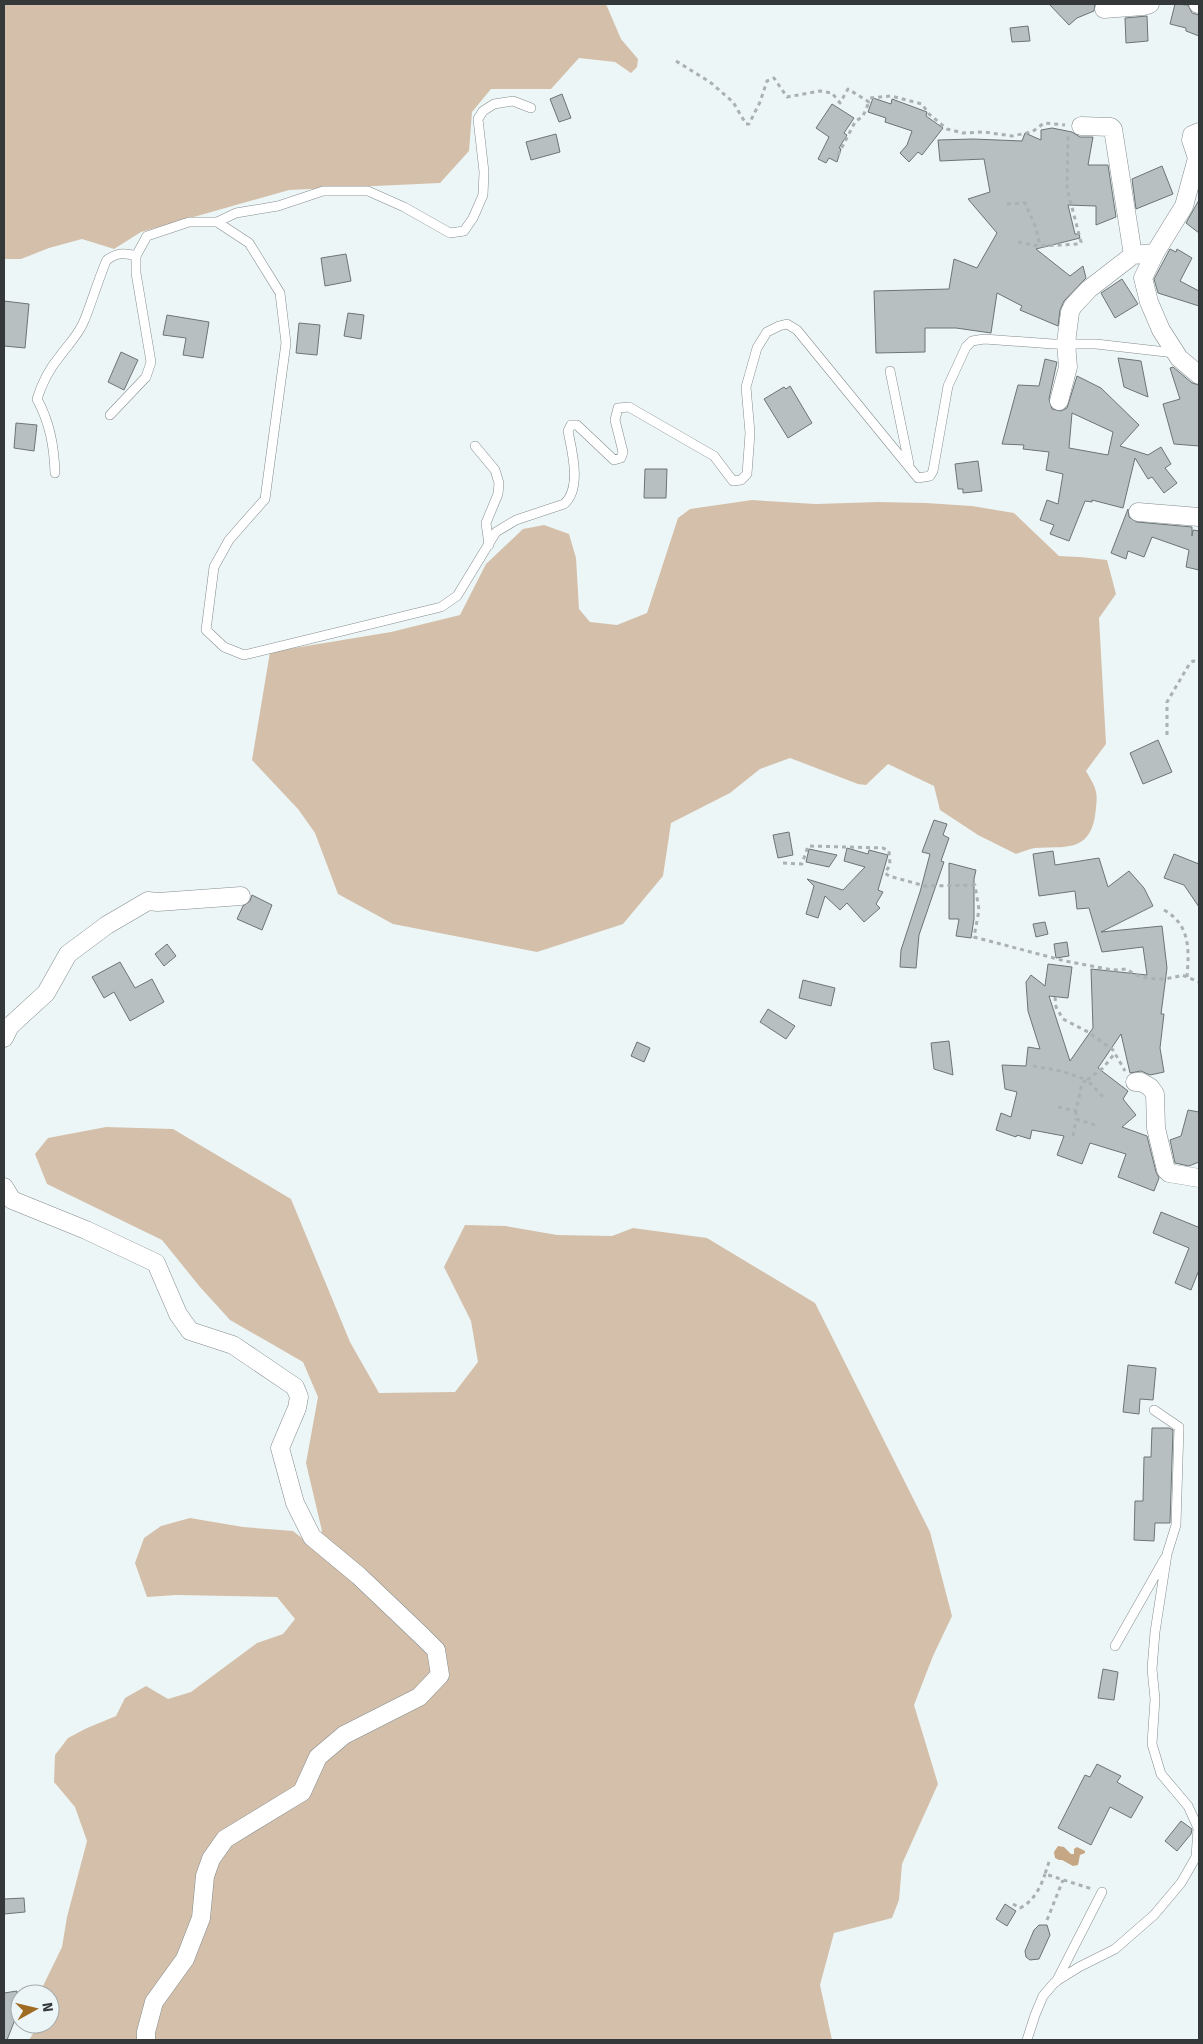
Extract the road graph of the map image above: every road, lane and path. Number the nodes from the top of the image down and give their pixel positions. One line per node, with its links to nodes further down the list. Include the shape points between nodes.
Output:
1 (1150, 4): 2 (street)
2 (1110, 7)
3 (676, 61): 4 (path, via 710,82 733,102 746,124 752,122 767,81 774,78 787,97 820,91 832,94 840,103 848,89)
4 (869, 102): 8 (path, via 864,116 855,122); 12 (path, via 870,98 891,96 922,104 947,129 963,133 1012,136 1032,132 1044,123 1069,125 1067,188 1081,242)
5 (531, 108): 10 (lane, via 513,101 494,104 478,119 484,172 483,195 464,231 450,233 368,191 323,191 278,206 236,213)
6 (1081, 126): 14 (street, via 1113,129)
7 (1197, 136): 13 (street, via 1191,140 1197,158 1184,206)
8 (838, 155)
9 (1007, 204): 12 (path, via 1027,206)
10 (217, 222): 15 (lane, via 189,222 147,236); 27 (lane, via 250,244 280,293 286,343 265,499 229,540 214,567 206,630 224,647 244,655 441,607 457,596)
11 (1018, 242): 12 (path)
12 (1040, 246)
13 (1155, 253): 14 (street); 17 (street, via 1143,278 1148,302)
14 (1133, 255): 16 (street, via 1089,289 1073,306)
15 (136, 256): 21 (lane, via 151,362 146,376); 24 (lane, via 124,252 115,254 106,262 84,322 42,382 36,400 46,416 53,443)
16 (1066, 343): 17 (lane); 20 (street, via 1068,367); 23 (lane, via 972,341 966,346 948,386 933,471 930,476 918,478)
17 (1175, 353): 19 (street)
18 (890, 371): 23 (lane)
19 (1199, 375)
20 (1059, 401)
21 (110, 415)
22 (475, 446): 27 (lane, via 495,470 499,483 486,523)
23 (910, 467): 27 (lane, via 797,330 786,324 767,332 756,348 746,387 750,433 746,474 741,480 733,481 714,456 629,406 618,408 615,420 623,452 621,458 614,460 577,425 571,425 568,430 574,471 570,499 516,520 496,532)
24 (55, 473)
25 (1138, 512): 26 (street)
26 (1199, 517)
27 (489, 545)
28 (1199, 662): 29 (path, via 1190,663 1168,699)
29 (1167, 735)
30 (782, 863): 33 (path, via 802,864 808,846 883,848 889,851 890,865 885,873 889,876 925,886 975,885 978,910 974,937 1065,961 1114,970 1127,969 1134,975 1169,980 1182,975)
31 (241, 896): 36 (street, via 148,901 107,925 68,954 46,993 10,1026)
32 (1164, 910): 33 (path, via 1181,926 1189,944)
33 (1187, 977): 34 (path)
34 (1199, 982)
35 (1055, 997): 37 (path, via 1063,1019 1088,1032)
36 (4, 1038)
37 (1114, 1053): 39 (path, via 1103,1068); 40 (path, via 1130,1080)
38 (1033, 1066): 39 (path)
39 (1087, 1080): 41 (path); 43 (path, via 1082,1084)
40 (1135, 1082): 47 (street, via 1150,1087 1155,1094 1158,1140 1166,1170)
41 (1103, 1097)
42 (1058, 1107): 43 (path)
43 (1076, 1110): 44 (path)
44 (1076, 1119): 45 (path); 46 (path)
45 (1098, 1126)
46 (1073, 1136)
47 (1199, 1178)
48 (4, 1187): 59 (street, via 12,1200 156,1263 178,1314 190,1331 233,1345 295,1387 299,1397 297,1408 280,1448 295,1503 312,1537 359,1576 436,1650 440,1674 420,1697 344,1734 318,1758 302,1792 225,1839 205,1876 201,1918 186,1959 154,2002)
49 (1154, 1410): 50 (lane, via 1179,1427 1176,1525)
50 (1167, 1554): 51 (lane); 58 (lane, via 1152,1669 1155,1699 1152,1744 1161,1774 1188,1806 1198,1828 1196,1857 1181,1883 1154,1916 1115,1949)
51 (1115, 1646)
52 (1049, 1862): 53 (path)
53 (1045, 1874): 54 (path); 56 (path, via 1041,1888 1024,1906 1020,1908)
54 (1063, 1880): 55 (path); 57 (path)
55 (1102, 1892): 58 (lane)
56 (1013, 1904)
57 (1047, 1920)
58 (1055, 1982): 60 (lane, via 1043,1996)
59 (146, 2040)
60 (1027, 2040)

